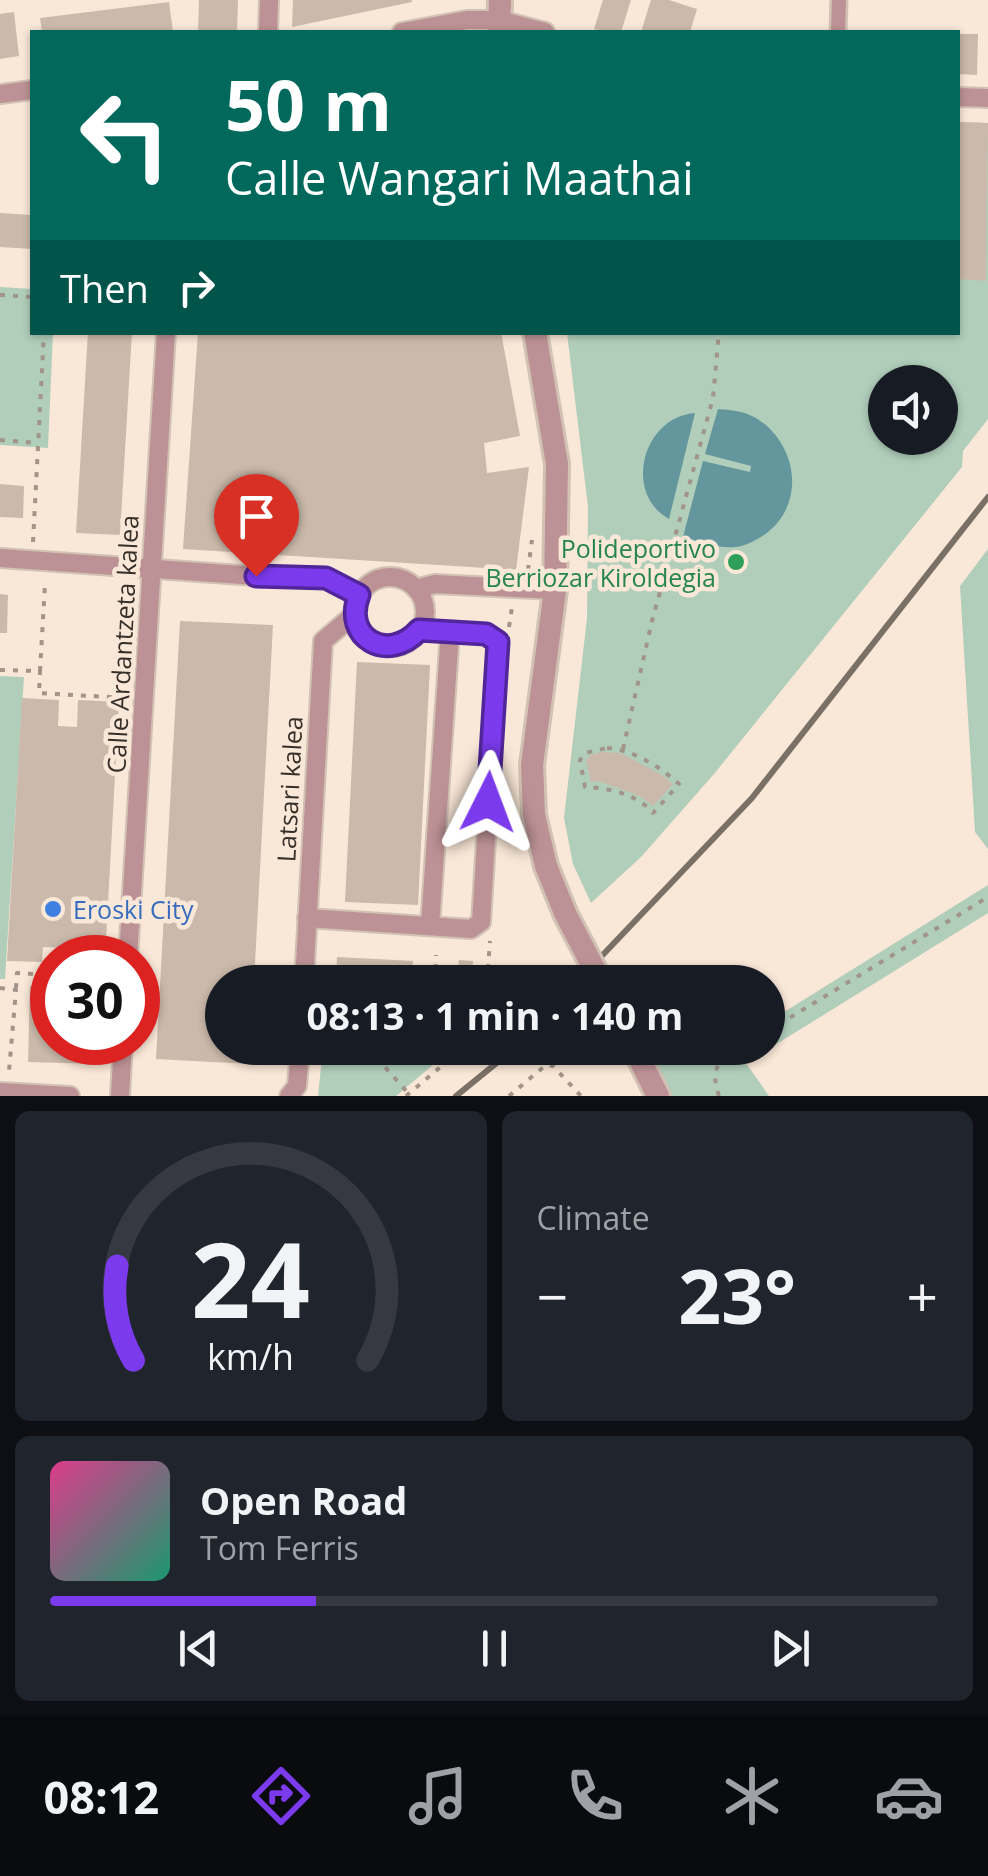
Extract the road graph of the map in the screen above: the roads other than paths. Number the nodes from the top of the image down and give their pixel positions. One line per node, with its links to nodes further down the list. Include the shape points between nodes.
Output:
1 (269, 0): 4 (street)
2 (840, 0): 7 (street)
3 (499, 18): 5 (street); 6 (street)
4 (268, 30)
5 (413, 30)
6 (538, 30)
7 (838, 30)
8 (30, 90): 9 (street)
9 (0, 94)
10 (960, 97): 11 (street)
11 (988, 98)
12 (166, 335): 15 (street, Calle Ardantzeta kalea)
13 (536, 335): 17 (street, via 557,464)
14 (0, 558): 15 (street)
15 (152, 569): 18 (street, via 326,578); 24 (street, Calle Ardantzeta kalea)
16 (416, 589): 17 (street, via 435,584); 18 (street, via 386,577); 20 (street, via 424,609)
17 (555, 590): 26 (street, bridge, via 532,765 534,815 546,866)
18 (359, 595): 19 (street)
19 (355, 614): 20 (street, via 363,634 381,646 403,644); 22 (street, Latsari kalea, via 322,641)
20 (419, 630): 21 (street)
21 (450, 632): 23 (street); 23 (street, via 486,634 498,642 481,922 471,929)
22 (307, 918): 23 (street); 25 (street, Latsari kalea)
23 (430, 926)
24 (129, 935)
25 (305, 965)
26 (592, 965)
27 (122, 1065): 33 (street)
28 (298, 1065): 34 (street)
29 (642, 1065): 35 (street)
30 (0, 1092): 31 (street)
31 (27, 1095): 32 (street)
32 (70, 1096)
33 (120, 1096)
34 (289, 1096)
35 (658, 1096)

